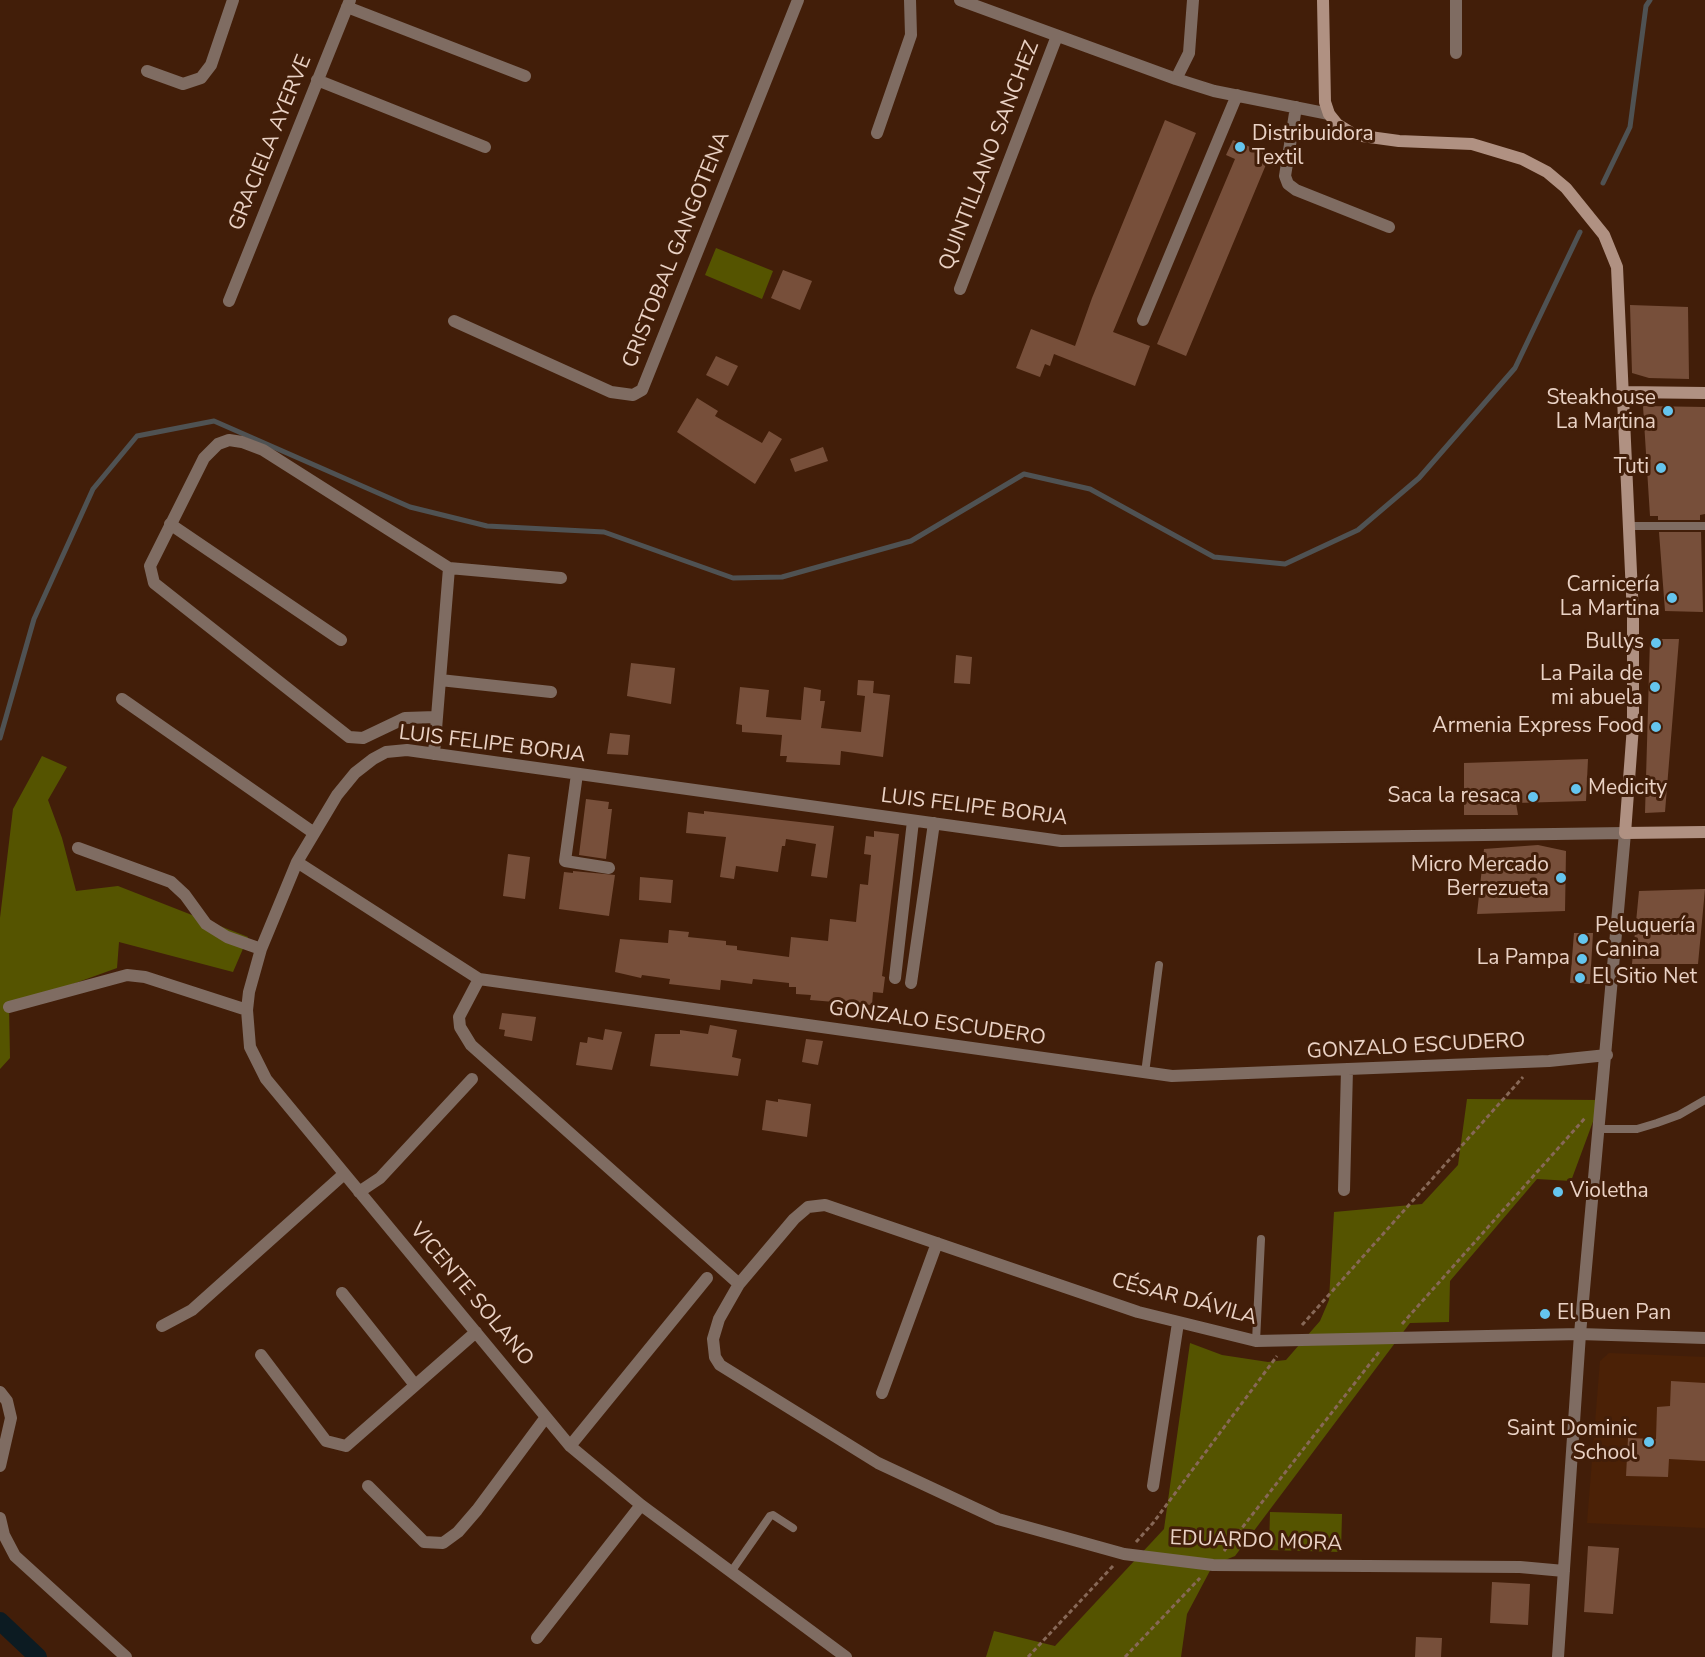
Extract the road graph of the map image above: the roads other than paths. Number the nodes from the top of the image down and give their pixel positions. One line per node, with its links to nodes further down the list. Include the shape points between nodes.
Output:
1 (233, 0): 12 (street, via 211,65 201,78 183,84)
2 (798, 0): 25 (street, CRISTOBAL GANGOTENA, via 642,390 633,395 611,392)
3 (910, 0): 19 (street, via 911,35)
4 (960, 0): 9 (street)
5 (1194, 0): 14 (street, via 1189,53)
6 (1323, 0): 18 (street, via 1323,83)
7 (1456, 0): 11 (street)
8 (348, 4): 13 (street); 15 (street, GRACIELA AYERVE)
9 (980, 4): 10 (street)
10 (1057, 36): 14 (street); 22 (street, QUINTILLANO SANCHEZ)
11 (1456, 53)
12 (147, 71)
13 (525, 76)
14 (1176, 79): 16 (street)
15 (317, 80): 20 (street); 23 (street, GRACIELA AYERVE)
16 (1237, 95): 17 (street); 24 (street)
17 (1296, 108): 18 (street); 21 (street, via 1288,184)
18 (1329, 114): 26 (street, via 1355,135 1472,144 1501,151 1547,172 1566,188 1604,235 1617,267)
19 (878, 133)
20 (484, 147)
21 (1389, 227)
22 (960, 290)
23 (229, 301)
24 (1143, 320)
25 (454, 321)
26 (1622, 392): 27 (street); 29 (street)
27 (1705, 393)
28 (170, 524): 31 (street, via 204,458 218,444 229,440 262,450); 33 (street); 37 (street, via 150,566 154,583 349,737 363,738 405,718)
29 (1629, 526): 30 (lane); 44 (street, via 1633,726)
30 (1705, 526)
31 (449, 568): 32 (street); 34 (street)
32 (561, 579)
33 (341, 640)
34 (440, 680): 35 (street); 37 (street)
35 (551, 692)
36 (122, 699): 43 (street)
37 (436, 717): 38 (street)
38 (434, 754): 39 (street, LUIS FELIPE BORJA); 43 (street, LUIS FELIPE BORJA, via 407,750 386,752 373,759 337,795)
39 (577, 774): 40 (street, LUIS FELIPE BORJA); 47 (street, via 566,861)
40 (913, 821): 41 (street, LUIS FELIPE BORJA); 50 (street)
41 (934, 823): 44 (street, LUIS FELIPE BORJA, via 1061,841); 52 (street)
42 (1705, 832): 44 (street, LUIS FELIPE BORJA)
43 (314, 833): 46 (street, LUIS FELIPE BORJA)
44 (1625, 833): 55 (street)
45 (78, 848): 48 (street, via 171,882 206,924 227,937)
46 (297, 862): 48 (street, VICENTE SOLANO); 51 (street, GONZALO ESCUDERO)
47 (609, 868)
48 (261, 949): 54 (street, VICENTE SOLANO)
49 (1159, 965): 57 (lane)
50 (895, 978)
51 (479, 979): 57 (street, GONZALO ESCUDERO); 67 (street, via 459,1017 460,1028 471,1045)
52 (911, 983)
53 (9, 1007): 54 (street, via 127,975 145,977)
54 (247, 1010): 61 (street, VICENTE SOLANO, via 250,1047 266,1079)
55 (1607, 1055): 56 (street, GONZALO ESCUDERO); 60 (street)
56 (1347, 1069): 57 (street, GONZALO ESCUDERO, via 1172,1076); 62 (street)
57 (1145, 1073)
58 (472, 1079): 63 (street, via 380,1178)
59 (1705, 1100): 60 (lane, via 1679,1115 1637,1129)
60 (1598, 1129): 72 (street)
61 (344, 1173): 63 (street, VICENTE SOLANO); 70 (street, via 192,1310)
62 (1344, 1190)
63 (359, 1192): 71 (street, VICENTE SOLANO)
64 (1261, 1239): 74 (lane)
65 (937, 1243): 67 (street, CÉSAR DÁVILA, via 825,1205 808,1207); 69 (street, CÉSAR DÁVILA); 78 (street)
66 (707, 1278): 80 (street)
67 (739, 1284): 87 (street, EDUARDO MORA, via 719,1319 713,1339 715,1358 728,1371 878,1463 998,1519 1124,1554 1213,1564 1520,1567)
68 (342, 1293): 76 (street)
69 (1178, 1323): 74 (street, CÉSAR DÁVILA); 83 (street)
70 (162, 1326)
71 (476, 1332): 76 (street); 79 (street, VICENTE SOLANO)
72 (1580, 1334): 73 (street, CÉSAR DÁVILA); 74 (street, CÉSAR DÁVILA); 87 (street)
73 (1705, 1338)
74 (1256, 1341)
75 (261, 1355): 76 (street, via 326,1441 336,1446 346,1446)
76 (415, 1385)
77 (1, 1392): 81 (street, via 10,1418)
78 (882, 1393)
79 (546, 1417): 80 (street, VICENTE SOLANO); 82 (street, via 477,1510 443,1542 424,1542)
80 (570, 1446): 84 (street, VICENTE SOLANO)
81 (0, 1466)
82 (368, 1486)
83 (1153, 1486)
84 (641, 1505): 88 (street, VICENTE SOLANO); 89 (street)
85 (0, 1518): 90 (street, via 15,1556)
86 (793, 1528): 88 (lane, via 770,1516)
87 (1564, 1571): 92 (street)
88 (731, 1572): 91 (street, VICENTE SOLANO)
89 (537, 1638)
90 (126, 1657)
91 (846, 1657)
92 (1558, 1657)

